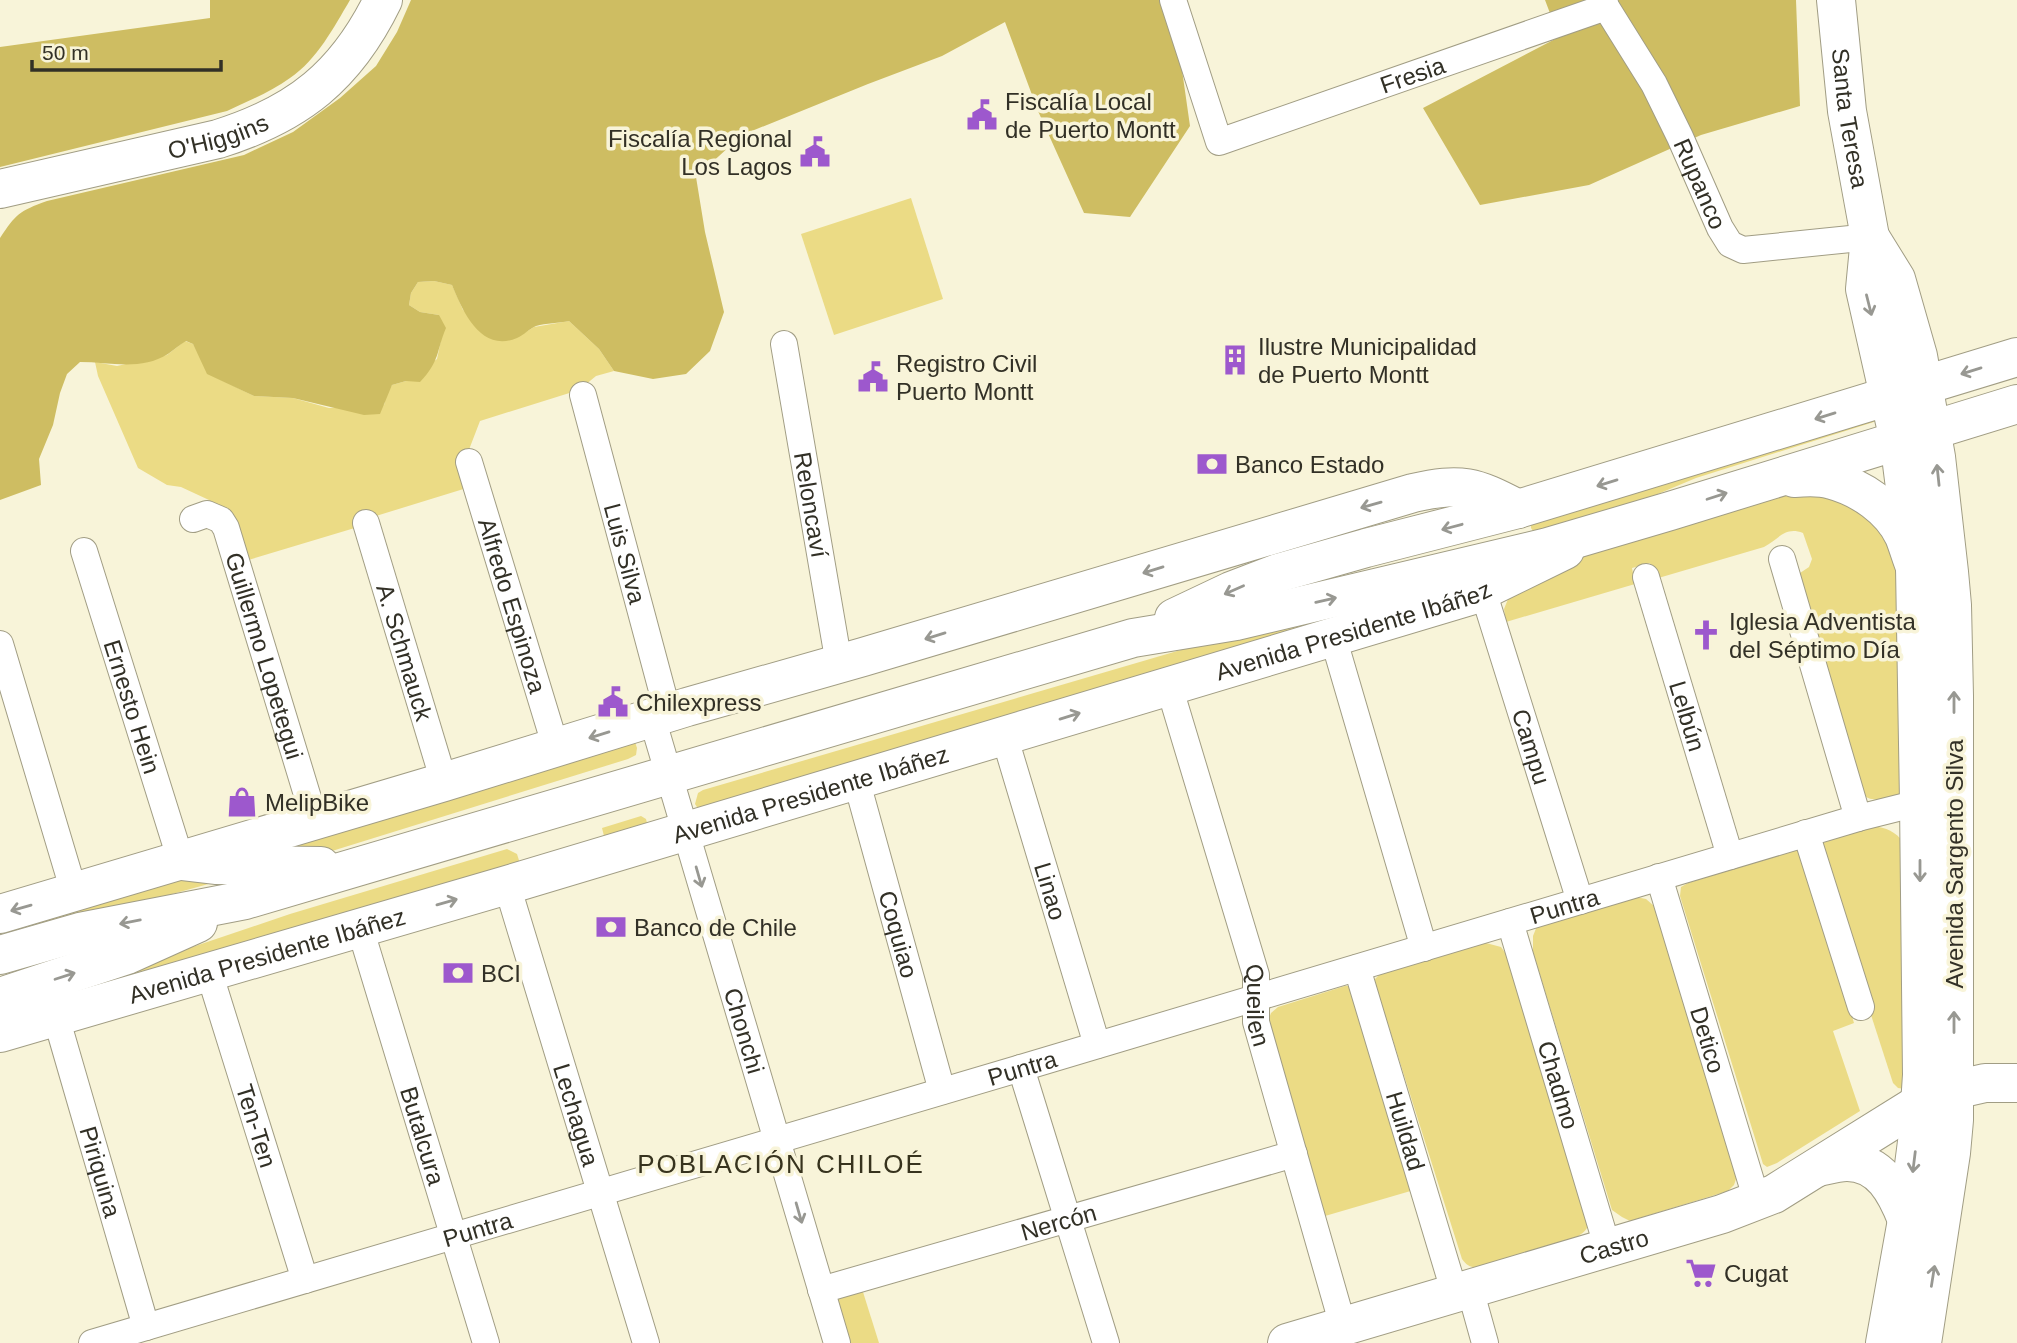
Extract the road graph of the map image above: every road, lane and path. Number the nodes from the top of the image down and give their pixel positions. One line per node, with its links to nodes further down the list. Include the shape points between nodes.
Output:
1 (383, 0): 5 (main road, O'Higgins, via 341,67 314,92 246,131)
2 (1173, 0): 4 (street, Fresia, via 1219,142)
3 (1836, 0): 6 (main road, Santa Teresa, via 1847,111)
4 (1605, 4): 6 (street, Rupanco, via 1659,94 1730,244 1743,250)
5 (0, 189)
6 (1870, 237): 9 (main road, Santa Teresa, via 1896,279)
7 (784, 344): 26 (street, Reloncaví)
8 (2017, 356): 9 (main road, Avenida Presidente Ibáñez, one-way to 9)
9 (1907, 391): 12 (main road, Avenida Sargento Silva); 15 (main road, Avenida Presidente Ibáñez, one-way to 15)
10 (583, 395): 28 (street, Luis Silva)
11 (2017, 404): 12 (main road, Avenida Presidente Ibáñez)
12 (1916, 435): 14 (main road, Avenida Presidente Ibáñez); 20 (main road, Avenida Sargento Silva); 34 (main road, Avenida Sargento Silva, one-way to 12, via 1952,605)
13 (469, 463): 30 (street, Alfredo Espinoza)
14 (1764, 481): 20 (main road, via 1830,479 1865,494 1898,526); 21 (main road, Avenida Presidente Ibáñez, one-way to 14, via 1548,547)
15 (1518, 509): 21 (main road, via 1515,525); 24 (main road, Avenida Presidente Ibáñez, one-way to 24, via 1278,573); 26 (main road, one-way to 26, via 1463,487 1413,493)
16 (193, 519): 36 (street, Guillermo Lopetegui, via 207,514 226,528)
17 (366, 523): 33 (street, A. Schmauck)
18 (84, 551): 40 (street, Ernesto Hein)
19 (1782, 559): 35 (street)
20 (1915, 567): 34 (main road, Avenida Sargento Silva)
21 (1485, 576): 23 (main road, Avenida Presidente Ibáñez); 24 (main road, Avenida Presidente Ibáñez, one-way to 21); 46 (street, Campu)
22 (1646, 577): 39 (street, Lelbún)
23 (1333, 637): 27 (main road, Avenida Presidente Ibáñez); 50 (street)
24 (1133, 638): 31 (main road, Avenida Presidente Ibáñez)
25 (0, 644): 44 (street)
26 (839, 664): 28 (main road)
27 (1169, 687): 29 (main road, Avenida Presidente Ibáñez, one-way to 27); 55 (street, Queilen, via 1256,975)
28 (660, 716): 30 (main road, one-way to 30); 31 (street, Chonchi)
29 (1004, 735): 32 (main road, Avenida Presidente Ibáñez); 59 (street, Linao)
30 (555, 748): 33 (main road)
31 (669, 774): 37 (street, Chonchi); 41 (main road, Avenida Presidente Ibáñez)
32 (856, 779): 37 (main road, Avenida Presidente Ibáñez); 62 (street, Coquiao)
33 (443, 782): 36 (main road)
34 (1936, 799): 35 (street, Puntra); 63 (main road, Avenida Sargento Silva)
35 (1858, 818): 38 (street, Puntra)
36 (315, 821): 40 (main road)
37 (685, 832): 43 (main road, Avenida Presidente Ibáñez); 64 (street, Chonchi, one-way to 64)
38 (1806, 833): 39 (street, Puntra); 56 (street)
39 (1730, 856): 42 (street, Puntra)
40 (181, 860): 41 (main road, via 215,865); 44 (main road)
41 (358, 867): 45 (main road, Avenida Presidente Ibáñez)
42 (1659, 877): 46 (street, Puntra); 68 (street, Detico)
43 (507, 885): 49 (main road, Avenida Presidente Ibáñez, one-way to 43); 67 (street, Lechagua)
44 (74, 892): 47 (main road, one-way to 47)
45 (245, 900): 51 (main road, Avenida Presidente Ibáñez, one-way to 51, via 92,930); 54 (main road, Avenida Presidente Ibáñez, one-way to 45, via 127,955)
46 (1580, 901): 48 (street, Puntra)
47 (0, 914)
48 (1510, 922): 50 (street, Puntra); 72 (street, Chadmo)
49 (360, 928): 53 (main road, Avenida Presidente Ibáñez); 71 (street, Butalcura)
50 (1424, 948): 52 (street, Puntra)
51 (0, 955)
52 (1357, 968): 55 (street, Puntra); 75 (street, Huildad)
53 (209, 972): 57 (main road, Avenida Presidente Ibáñez); 73 (street, Ten-Ten)
54 (0, 998)
55 (1256, 998): 59 (street, Puntra); 65 (street, Queilen, via 1256,1022)
56 (1861, 1007)
57 (56, 1017): 58 (main road, Avenida Presidente Ibáñez); 77 (street, Piriquina)
58 (0, 1033)
59 (1097, 1045): 60 (street, Puntra)
60 (1021, 1068): 62 (street, Puntra); 69 (street)
61 (2017, 1083): 63 (main road, via 1985,1083)
62 (942, 1091): 64 (street, Puntra)
63 (1937, 1097): 66 (main road, Castro); 70 (main road, Avenida Sargento Silva, one-way to 70); 86 (main road, Avenida Sargento Silva, one-way to 63, via 1951,1153)
64 (777, 1140): 67 (street, Puntra); 74 (street, Chonchi, one-way to 74)
65 (1294, 1154): 69 (street, Nercón); 76 (street, Queilen)
66 (1817, 1168): 68 (main road, Castro); 70 (main road, via 1844,1162 1873,1169 1889,1184)
67 (600, 1192): 71 (street, Puntra); 80 (street, Lechagua)
68 (1757, 1201): 72 (main road, Castro)
69 (1068, 1219): 74 (street, Nercón); 82 (street)
70 (1907, 1220): 85 (main road, Avenida Sargento Silva)
71 (453, 1236): 73 (street, Puntra); 79 (street, Butalcura)
72 (1608, 1249): 75 (main road, Castro)
73 (305, 1280): 77 (street, Puntra)
74 (821, 1290): 81 (street, Chonchi)
75 (1463, 1291): 76 (main road, Castro); 84 (street, Huildad)
76 (1343, 1326): 83 (main road, Castro)
77 (131, 1335): 78 (street, Puntra)
78 (92, 1343)
79 (486, 1343)
80 (646, 1343)
81 (837, 1343)
82 (1107, 1343)
83 (1287, 1343)
84 (1485, 1343)
85 (1885, 1343)
86 (1922, 1343)

